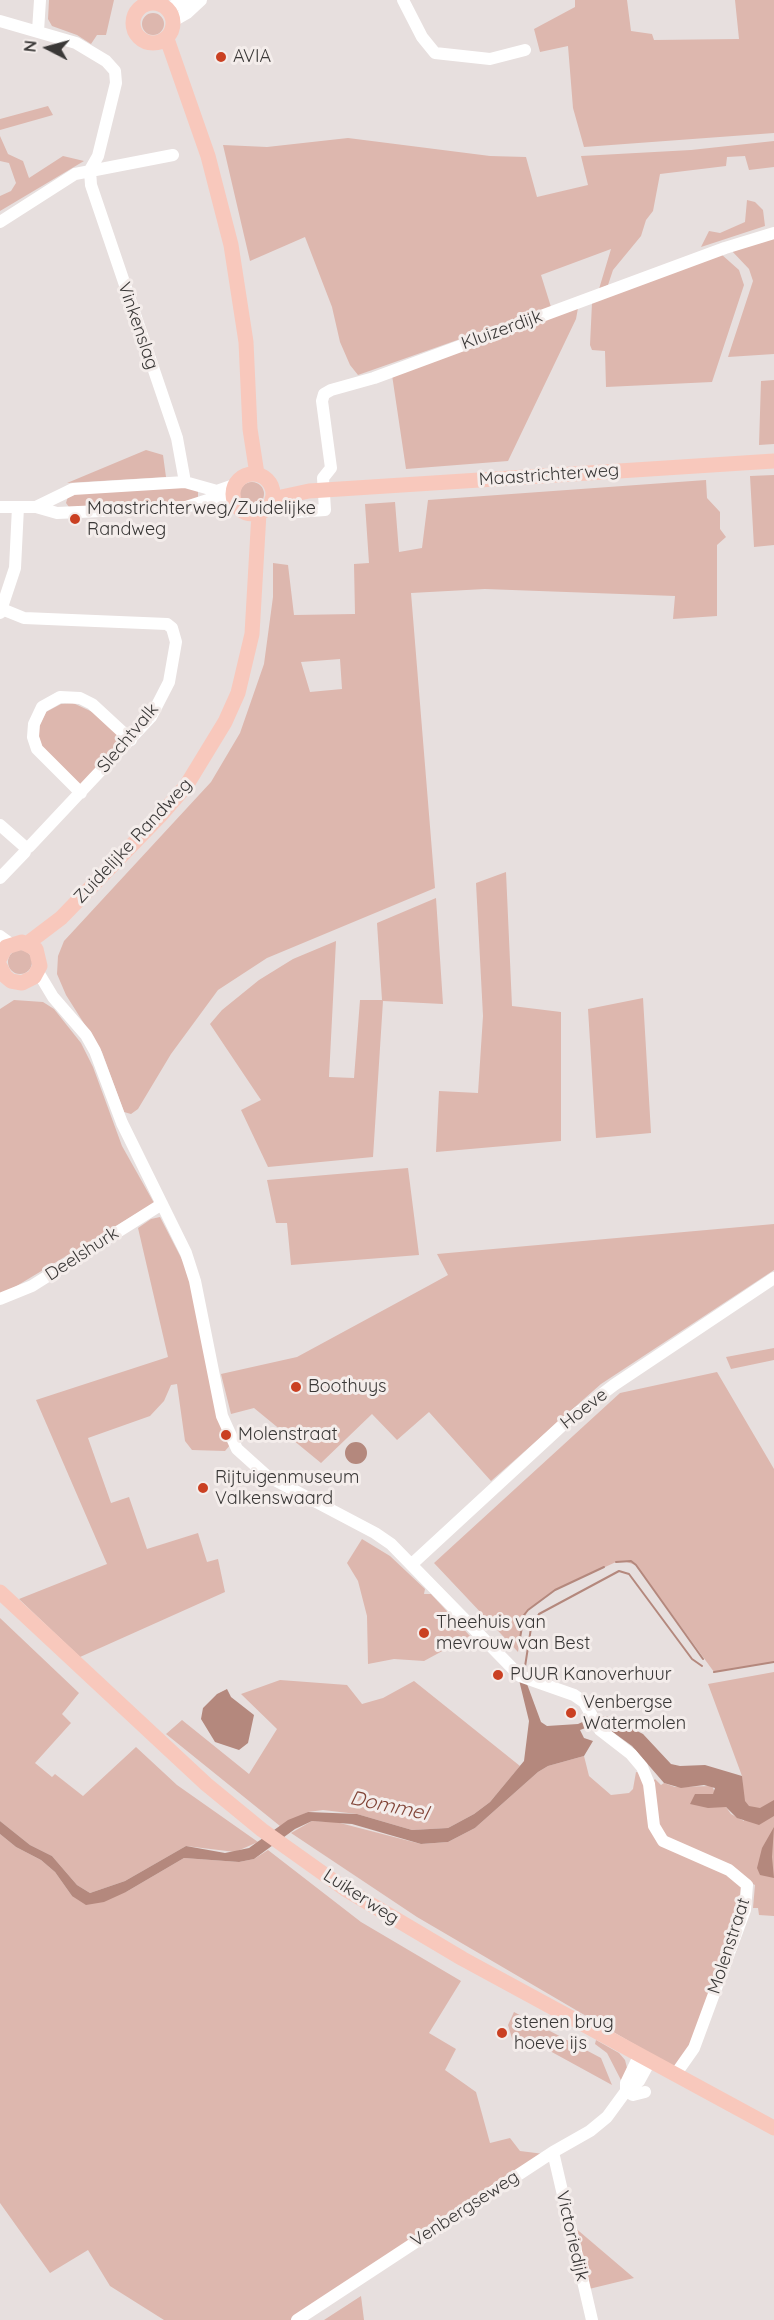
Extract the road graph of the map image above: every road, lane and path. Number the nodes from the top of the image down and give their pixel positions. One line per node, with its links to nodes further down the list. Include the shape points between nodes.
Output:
1 (40, 0): 8 (street)
2 (195, 0): 6 (street)
3 (201, 0): 6 (street, via 187,13)
4 (403, 0): 10 (street, via 435,53 490,59)
5 (142, 3): 6 (main road); 9 (main road, via 133,22 136,36 148,43)
6 (169, 14): 9 (main road)
7 (0, 21): 8 (street)
8 (38, 31): 12 (street, via 76,43 115,71 116,83 101,146)
9 (161, 41): 16 (main road, via 181,81 208,156 231,245 246,342 250,429)
10 (525, 50)
11 (173, 155): 12 (street)
12 (90, 170): 13 (street, via 75,174); 17 (street, Vinkenslag, via 90,185 177,438)
13 (0, 222)
14 (774, 233): 19 (street, Kluizerdijk, via 374,378 331,390 322,401 331,468)
15 (774, 461): 19 (main road, Maastrichterweg)
16 (245, 478): 18 (street, via 217,491); 20 (main road); 23 (main road)
17 (185, 482): 18 (street); 21 (street, via 73,489)
18 (200, 487): 22 (street)
19 (316, 490): 20 (main road, Maastrichterweg); 27 (street, via 325,510)
20 (272, 492): 29 (main road, via 265,510)
21 (65, 493): 26 (street); 28 (street, via 63,502)
22 (200, 502): 23 (street, via 217,497); 28 (street, via 186,507)
23 (234, 503): 29 (main road)
24 (0, 507): 25 (street)
25 (18, 507): 26 (street); 30 (street, via 15,568)
26 (36, 507): 28 (street)
27 (296, 512)
28 (72, 513)
29 (253, 514): 36 (main road, Zuidelijke Randweg, via 255,612 248,656 225,722 186,786)
30 (1, 611): 31 (street, Slechtvalk, via 24,618 170,625 176,642 169,682 151,717)
31 (131, 740): 32 (street, Slechtvalk); 32 (street, via 80,698 60,697 42,707 33,730 37,749)
32 (81, 793): 34 (street, Slechtvalk)
33 (0, 825): 34 (street)
34 (25, 847): 35 (street, Slechtvalk, via 25,852)
35 (0, 878)
36 (33, 948): 37 (main road); 38 (main road, via 40,966)
37 (3, 962): 38 (main road)
38 (33, 976): 39 (street, Molenstraat, via 86,1035 122,1123)
39 (162, 1204): 41 (street, Deelshurk, via 32,1286); 42 (street, Molenstraat, via 195,1281 222,1416 237,1449 267,1476 375,1533)
40 (774, 1278): 42 (street, Hoeve, via 567,1421)
41 (0, 1299)
42 (412, 1564): 45 (street, Molenstraat, via 524,1678 584,1702 595,1720 642,1767 649,1784 654,1826 663,1841 729,1869 747,1885 745,1910 694,2048)
43 (0, 1592): 44 (main road, Luikerweg, via 206,1784 285,1847 392,1918)
44 (645, 2059): 45 (main road, Luikerweg); 46 (street, Venbergseweg, via 626,2083)
45 (675, 2075): 48 (main road, Luikerweg)
46 (626, 2091): 47 (street, via 633,2095); 49 (street, Venbergseweg, via 590,2132)
47 (645, 2092)
48 (774, 2128)
49 (553, 2152): 50 (street, Venbergseweg); 51 (street, Victoriedijk)
50 (297, 2320)
51 (592, 2320)

